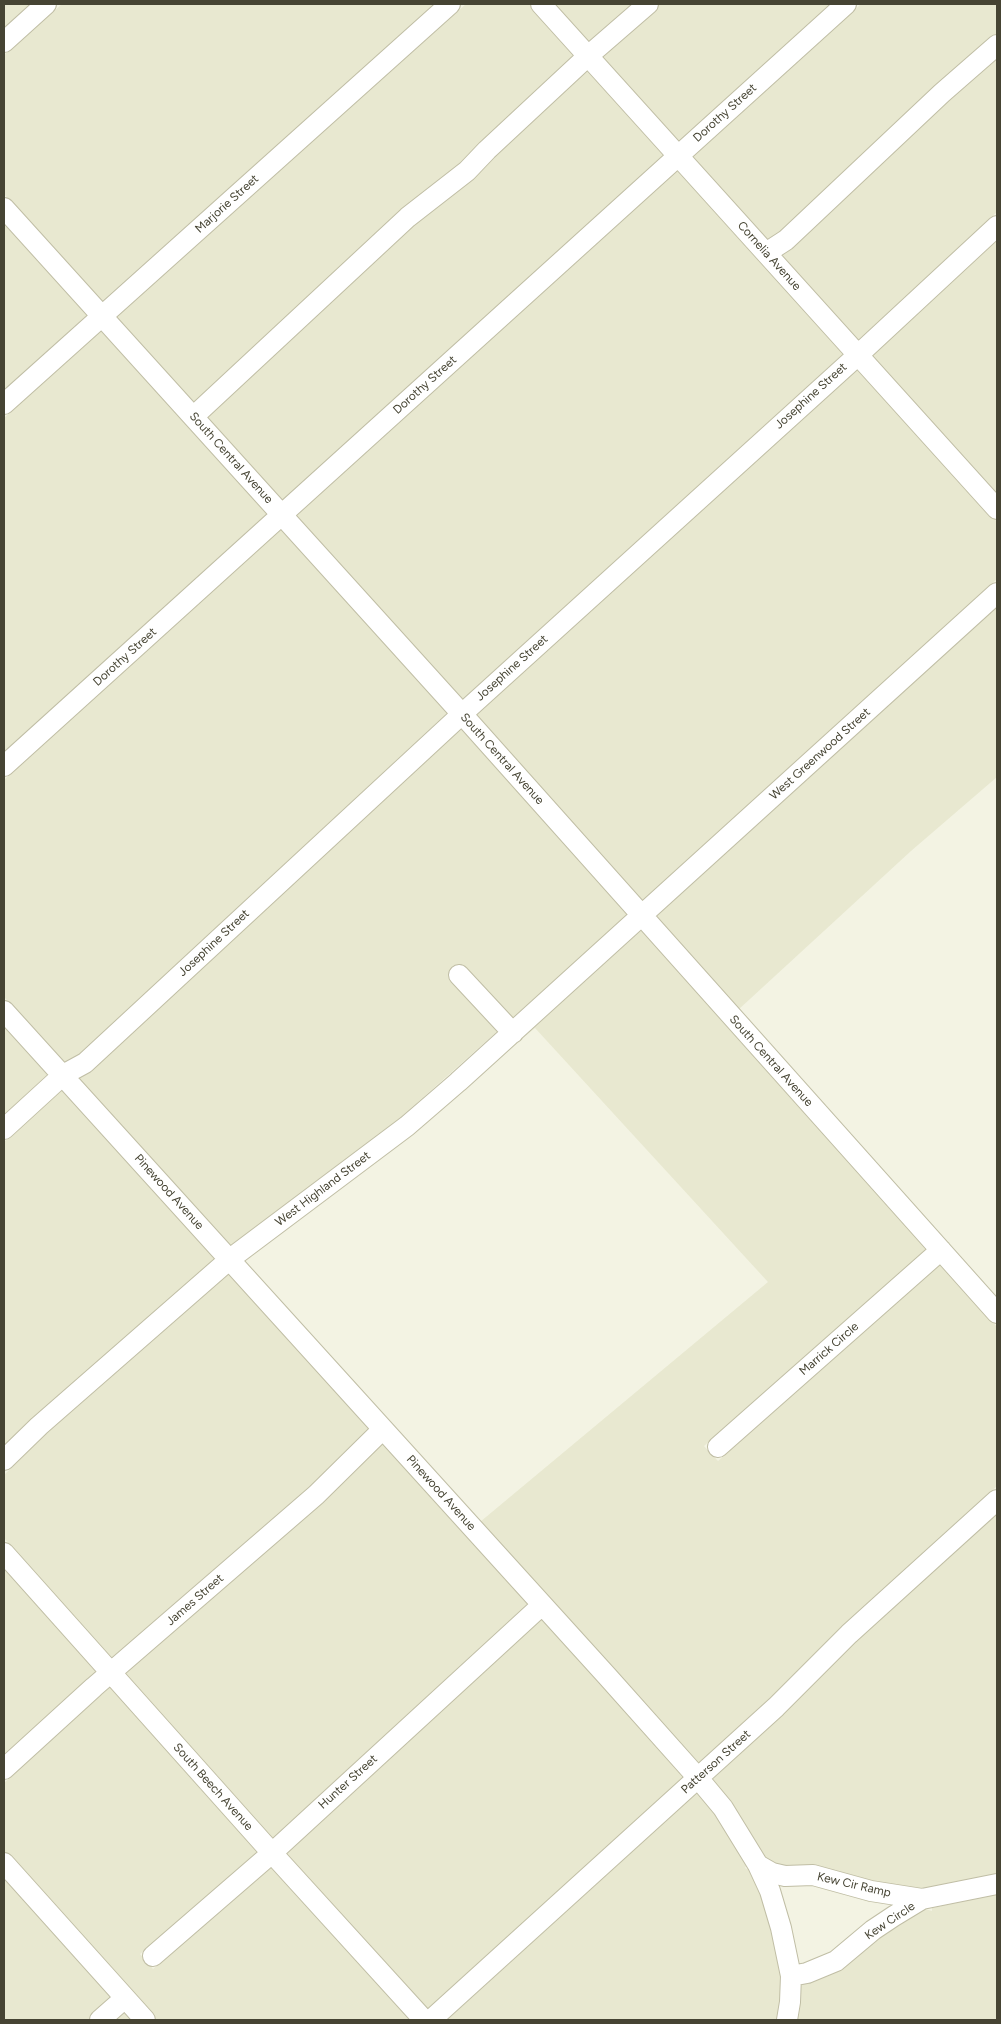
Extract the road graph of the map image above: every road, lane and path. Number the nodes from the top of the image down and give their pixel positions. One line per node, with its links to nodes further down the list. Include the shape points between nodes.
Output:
1 (46, 4): 6 (street)
2 (450, 4): 13 (street, Marjorie Street)
3 (541, 4): 8 (street, Cornelia Avenue)
4 (648, 4): 8 (street)
5 (846, 4): 9 (street, Dorothy Street)
6 (4, 42)
7 (997, 45): 12 (street, via 786,240)
8 (588, 56): 9 (street, Cornelia Avenue); 16 (street, via 468,171 408,217)
9 (679, 156): 12 (street, Cornelia Avenue); 18 (street, Dorothy Street)
10 (4, 208): 13 (street, South Central Avenue)
11 (997, 226): 14 (street, Josephine Street)
12 (766, 253): 14 (street, Cornelia Avenue)
13 (101, 316): 15 (street, Marjorie Street); 16 (street, South Central Avenue)
14 (858, 355): 17 (street, Cornelia Avenue); 20 (street, Josephine Street)
15 (4, 404)
16 (193, 417): 18 (street, South Central Avenue)
17 (997, 509)
18 (282, 515): 20 (street, South Central Avenue); 21 (street, Dorothy Street)
19 (997, 593): 22 (street, West Greenwood Street)
20 (462, 714): 22 (street, South Central Avenue); 26 (street, Josephine Street, via 85,1063)
21 (4, 766)
22 (642, 916): 25 (street, West Highland Street); 28 (street, South Central Avenue)
23 (458, 975): 25 (street)
24 (4, 1011): 26 (street, Pinewood Avenue)
25 (513, 1033): 29 (street, West Highland Street, via 407,1126)
26 (63, 1074): 27 (street, Josephine Street); 29 (street, Pinewood Avenue)
27 (4, 1129)
28 (941, 1250): 30 (street, South Central Avenue); 32 (street, Marrick Circle)
29 (230, 1259): 31 (street, Pinewood Avenue); 33 (street, West Highland Street)
30 (997, 1313)
31 (383, 1429): 36 (street, Pinewood Avenue); 37 (street, James Street, via 316,1494)
32 (718, 1447)
33 (4, 1460)
34 (997, 1500): 39 (street, Patterson Street, via 848,1634 776,1707)
35 (4, 1553): 37 (street, South Beech Avenue)
36 (542, 1605): 39 (street, Pinewood Avenue); 40 (street, Hunter Street)
37 (110, 1673): 38 (street, James Street); 40 (street, South Beech Avenue)
38 (4, 1769)
39 (698, 1778): 42 (street, Pinewood Avenue, via 723,1808); 51 (street, Patterson Street)
40 (272, 1853): 45 (street, Hunter Street); 50 (street, South Beech Avenue)
41 (4, 1863): 47 (street)
42 (758, 1864): 44 (street, Kew Cir Ramp, via 772,1873 785,1876 813,1875 871,1891); 46 (street, Pinewood Avenue, via 781,1928)
43 (997, 1884): 44 (street, Kew Circle)
44 (922, 1899): 46 (street, Kew Circle, via 873,1930 836,1961)
45 (153, 1956)
46 (790, 1976): 52 (street, Pinewood Avenue)
47 (125, 1998): 48 (street); 49 (street)
48 (100, 2020)
49 (145, 2020)
50 (424, 2020)
51 (431, 2020)
52 (786, 2020)

